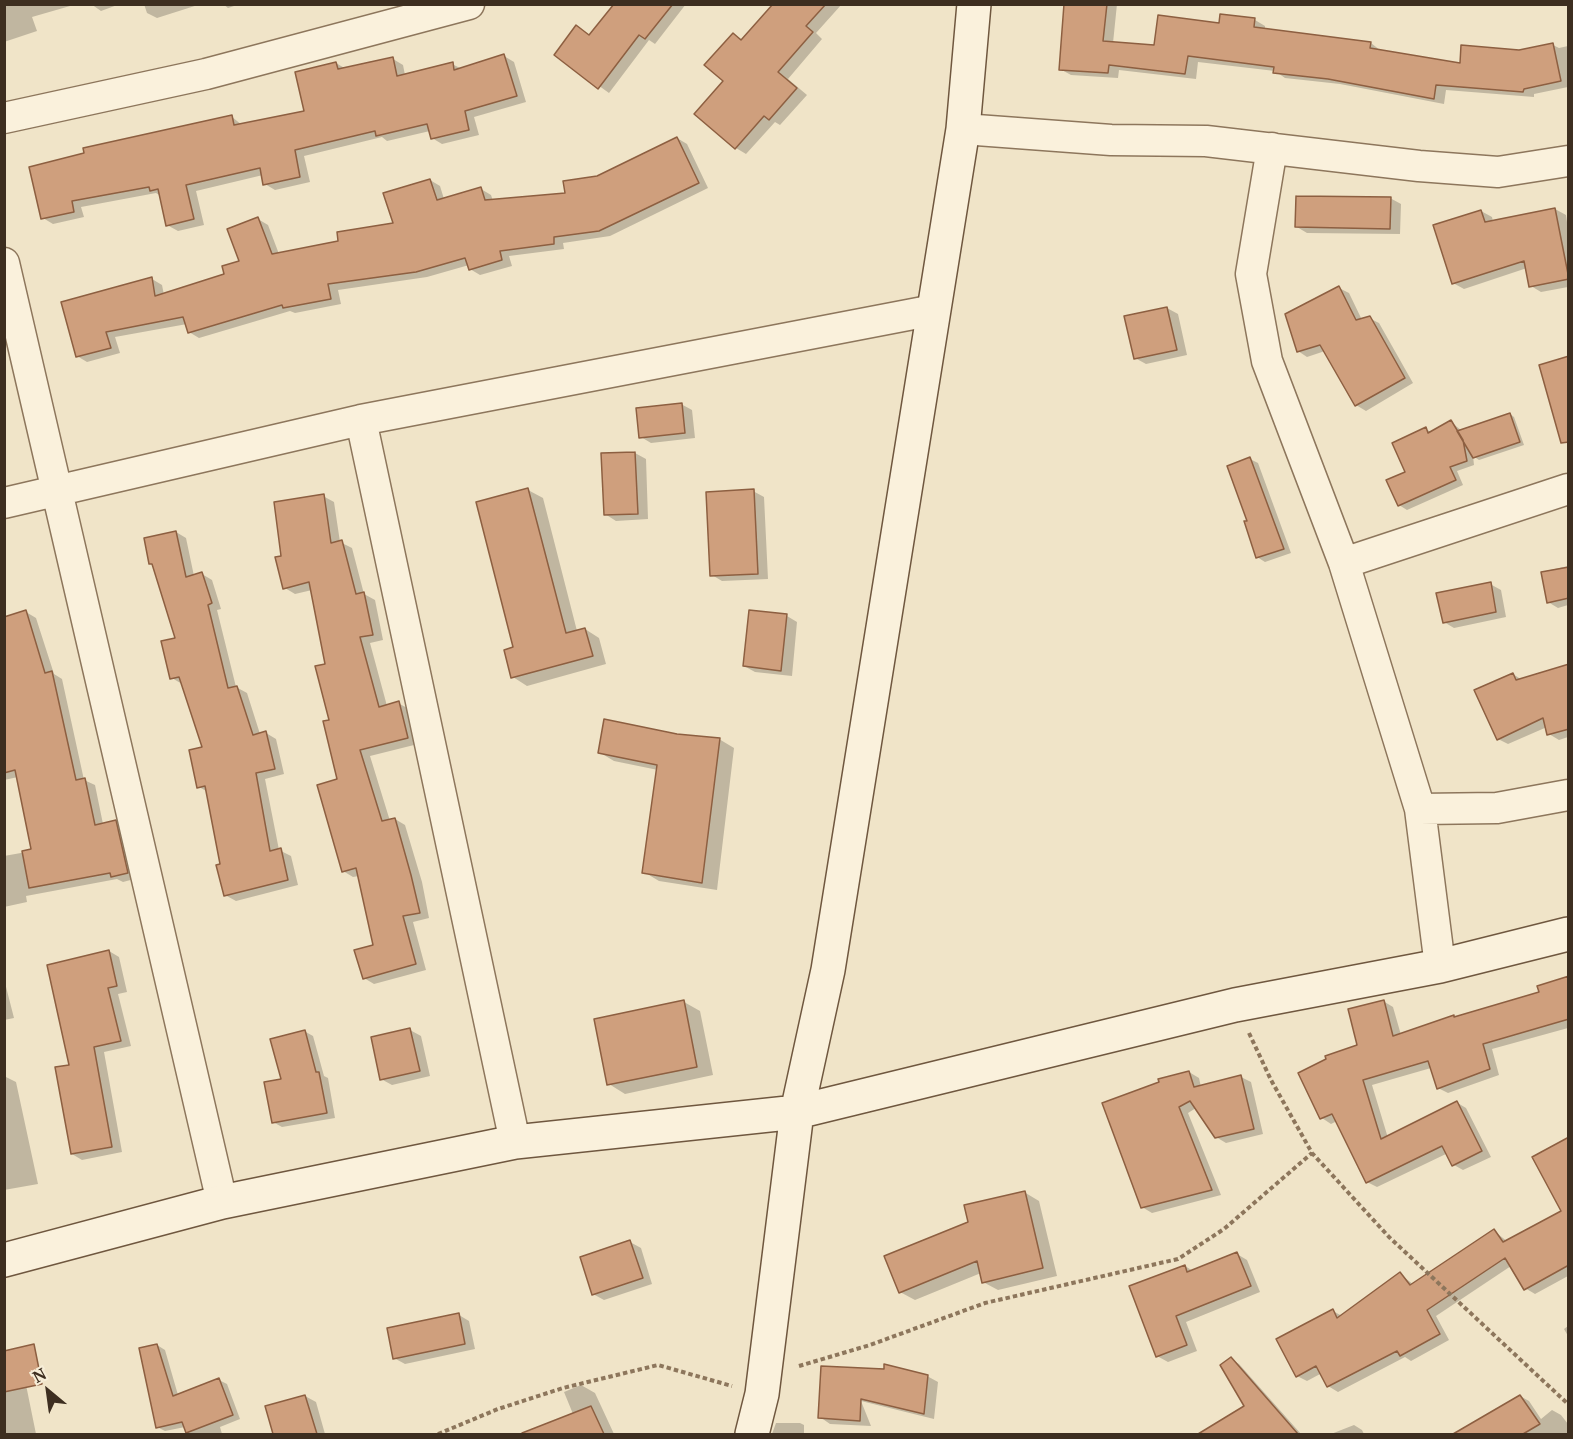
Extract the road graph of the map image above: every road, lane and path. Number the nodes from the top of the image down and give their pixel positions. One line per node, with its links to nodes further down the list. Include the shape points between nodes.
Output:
1 (469, 4): 3 (street, via 206,74)
2 (974, 4): 4 (street)
3 (4, 118)
4 (963, 129): 5 (street); 8 (street)
5 (1272, 148): 6 (street, via 1498,172); 13 (street, via 1251,274 1267,361)
6 (1569, 161)
7 (4, 263): 10 (street)
8 (934, 310): 9 (street); 19 (street, via 828,970)
9 (361, 420): 10 (street); 20 (street)
10 (57, 489): 12 (street); 22 (street)
11 (1569, 489): 13 (street)
12 (4, 504)
13 (1344, 563): 15 (street)
14 (1569, 795): 15 (street, via 1497,808)
15 (1420, 809): 17 (street)
16 (1569, 934): 17 (street)
17 (1440, 966): 18 (street)
18 (1235, 1005): 19 (street); 21 (path)
19 (797, 1112): 20 (street); 24 (street)
20 (515, 1142): 22 (street)
21 (1312, 1153): 24 (path, via 1224,1229 1178,1258 984,1303 870,1346 770,1374); 25 (path, via 1389,1237)
22 (222, 1202): 23 (street)
23 (4, 1260)
24 (762, 1394): 26 (path, via 658,1365 563,1388); 27 (street)
25 (1569, 1404)
26 (438, 1434)
27 (752, 1434)

